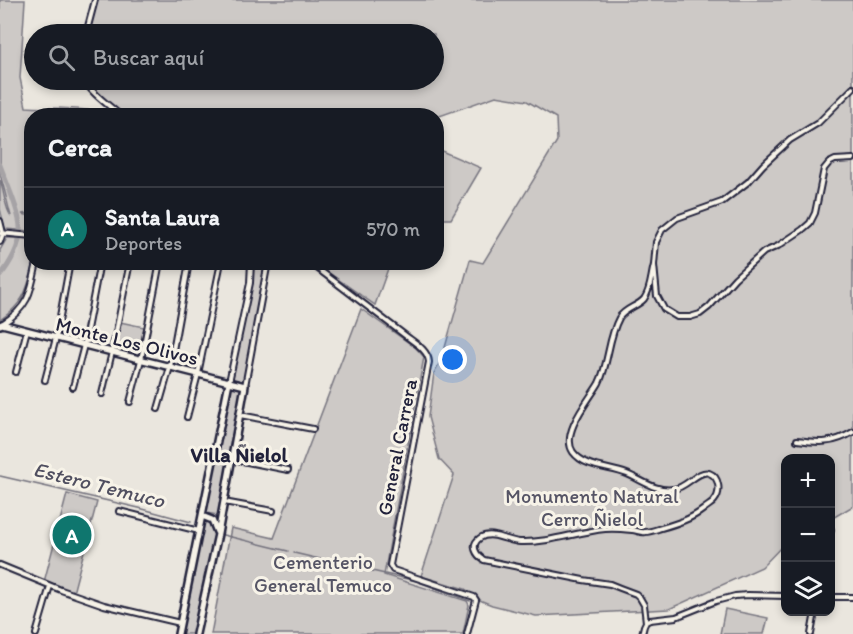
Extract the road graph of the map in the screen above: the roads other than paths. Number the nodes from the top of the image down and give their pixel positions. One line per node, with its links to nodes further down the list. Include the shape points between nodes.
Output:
1 (95, 0): 2 (street)
2 (89, 24)
3 (853, 88): 11 (street, via 821,120 790,140 722,202 677,218 662,230)
4 (93, 90): 5 (street)
5 (112, 108)
6 (853, 159): 11 (street, via 835,160 824,169 810,223 764,252 700,314 677,317 664,309 657,296)
7 (0, 221): 8 (street)
8 (2, 233): 9 (street); 10 (street)
9 (24, 235)
10 (0, 242)
11 (654, 265): 58 (street, via 643,300 617,321 604,370 578,415 569,437 570,445 583,461 625,473 659,489 674,489 700,473 711,473 719,490 714,502 696,516 645,532 607,529 520,542 488,536 475,544 478,556 484,560 610,584 636,594 644,605)
12 (36, 270): 22 (street, via 28,297)
13 (69, 270): 24 (street)
14 (98, 270): 25 (street)
15 (128, 270): 26 (street)
16 (158, 270): 27 (street)
17 (188, 270): 28 (street)
18 (219, 270): 30 (street)
19 (251, 270): 32 (street)
20 (267, 270): 33 (street)
21 (320, 270): 62 (street, General Carrera, via 429,356 390,565 393,570 474,597)
22 (1, 324): 23 (street, Monte Los Olivos)
23 (27, 330): 24 (street, Monte Los Olivos); 29 (street)
24 (56, 338): 25 (street, Monte Los Olivos); 31 (street)
25 (84, 345): 26 (street, Monte Los Olivos); 34 (street)
26 (112, 352): 27 (street, Monte Los Olivos); 35 (street)
27 (141, 360): 28 (street, Monte Los Olivos); 36 (street)
28 (170, 367): 30 (street, Monte Los Olivos); 37 (street)
29 (16, 372)
30 (198, 374): 32 (street, Monte Los Olivos); 39 (street)
31 (45, 380)
32 (229, 382): 33 (street, Monte Los Olivos); 48 (street)
33 (245, 386): 38 (street)
34 (73, 387)
35 (102, 394)
36 (130, 402)
37 (158, 409)
38 (240, 414): 40 (street); 43 (street)
39 (187, 417)
40 (313, 429)
41 (853, 432): 42 (street, via 817,443)
42 (797, 440)
43 (232, 459): 44 (street); 45 (street)
44 (288, 470)
45 (224, 502): 47 (street); 50 (street)
46 (118, 511): 49 (street)
47 (273, 511)
48 (202, 516): 49 (street); 50 (street, via 214,522)
49 (199, 531): 57 (street)
50 (218, 534): 61 (street)
51 (0, 566): 52 (street)
52 (50, 586): 57 (street, via 104,605); 59 (street)
53 (781, 596): 58 (street, via 735,596 675,617)
54 (835, 597): 55 (street)
55 (853, 597)
56 (814, 616): 64 (street)
57 (180, 622): 60 (street)
58 (646, 622): 63 (street)
59 (36, 634)
60 (178, 634)
61 (196, 634)
62 (467, 634)
63 (642, 634)
64 (811, 634)

